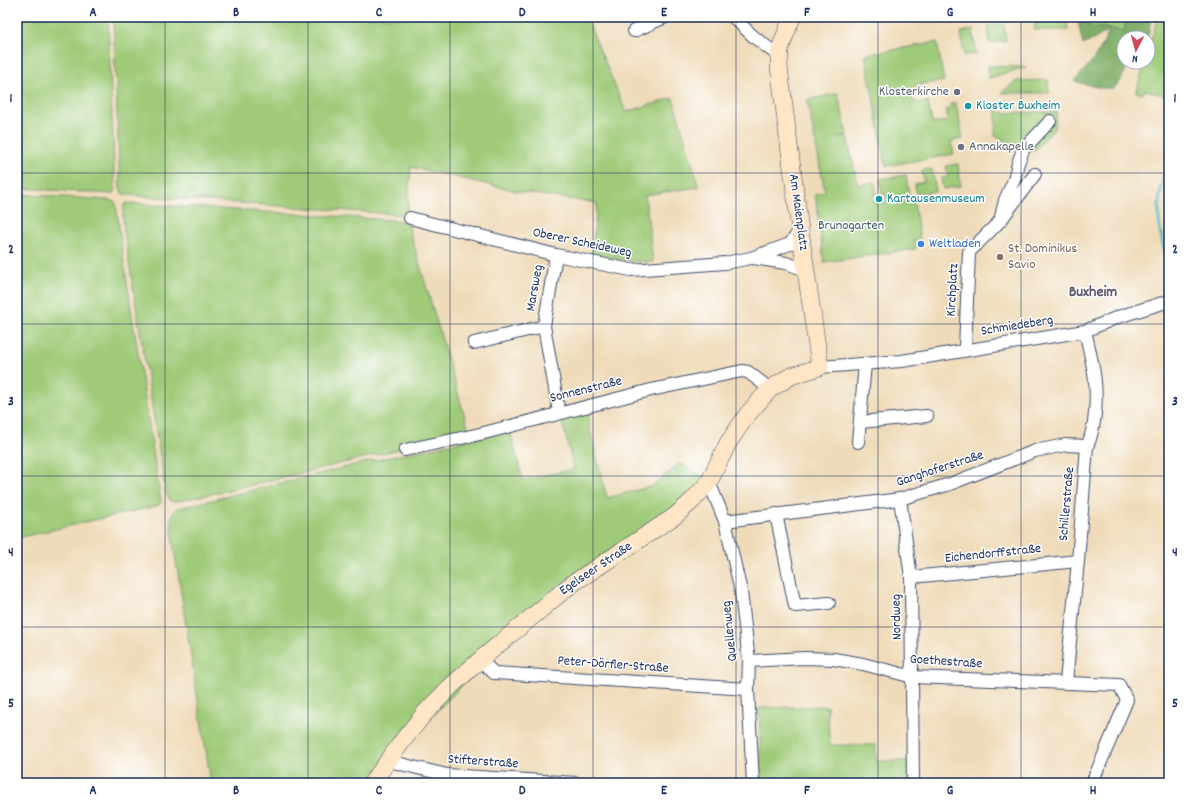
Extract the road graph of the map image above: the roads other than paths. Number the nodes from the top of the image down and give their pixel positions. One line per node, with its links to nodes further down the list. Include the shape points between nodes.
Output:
1 (665, 17): 4 (street)
2 (733, 17): 5 (street)
3 (792, 17): 5 (street, Am Maienplatz)
4 (634, 31)
5 (779, 56): 10 (street, Am Maienplatz)
6 (1050, 121): 9 (street, via 1023,150)
7 (1035, 174): 9 (street, Kirchplatz)
8 (410, 218): 11 (street, Oberer Scheideweg)
9 (1001, 220): 18 (street, Kirchplatz, via 969,252)
10 (800, 230): 12 (street, Oberer Scheideweg, via 790,244); 13 (street, Am Maienplatz)
11 (556, 255): 12 (street, Oberer Scheideweg, via 631,270 725,263); 15 (street, Marsweg)
12 (751, 258): 13 (street, Oberer Scheideweg, via 786,263)
13 (806, 270): 20 (street, Am Maienplatz)
14 (1169, 301): 16 (street, Schmiedeberg, via 1118,317)
15 (544, 326): 17 (street, Marsweg); 22 (street, Marsweg)
16 (1085, 331): 18 (street, Schmiedeberg); 26 (street, Schillerstraße, via 1094,366 1096,395 1092,433)
17 (474, 343)
18 (965, 350): 19 (street, Schmiedeberg, via 902,361)
19 (864, 364): 20 (street, Schmiedeberg); 24 (street)
20 (820, 366): 21 (street, Egelseer Straße, via 791,376)
21 (770, 389): 22 (street, Sonnenstraße, via 754,375 742,371); 28 (street, Egelseer Straße, via 747,415)
22 (559, 412): 27 (street, Sonnenstraße, via 480,434)
23 (927, 416): 24 (street)
24 (860, 422): 25 (street)
25 (858, 442)
26 (1087, 446): 29 (street, Ganghoferstraße, via 1065,445 1035,451 950,484); 32 (street, Schillerstraße)
27 (405, 450)
28 (709, 482): 31 (street, Quellenweg); 35 (street, Egelseer Straße, via 675,516 569,586)
29 (900, 499): 30 (street, Ganghoferstraße); 33 (street, Nordweg)
30 (776, 514): 31 (street, Ganghoferstraße); 34 (street, via 790,607)
31 (725, 521): 36 (street, Quellenweg, via 741,592)
32 (1078, 561): 33 (street, Eichendorffstraße); 38 (street, Schillerstraße)
33 (911, 577): 37 (street, Nordweg)
34 (829, 603)
35 (480, 660): 39 (street, Peter-Dörfler-Straße, via 494,672); 40 (street, Egelseer Straße, via 424,714)
36 (749, 661): 37 (street, Goethestraße, via 834,659); 39 (street, Quellenweg)
37 (913, 677): 38 (street, Goethestraße); 44 (street, Nordweg)
38 (1066, 682): 45 (street, Goethestraße, via 1119,685 1127,700)
39 (748, 689): 43 (street, Quellenweg)
40 (388, 762): 41 (street, Egelseer Straße); 42 (street, Stifterstraße, via 447,776)
41 (372, 783)
42 (576, 783)
43 (753, 783)
44 (912, 783)
45 (1092, 783)

